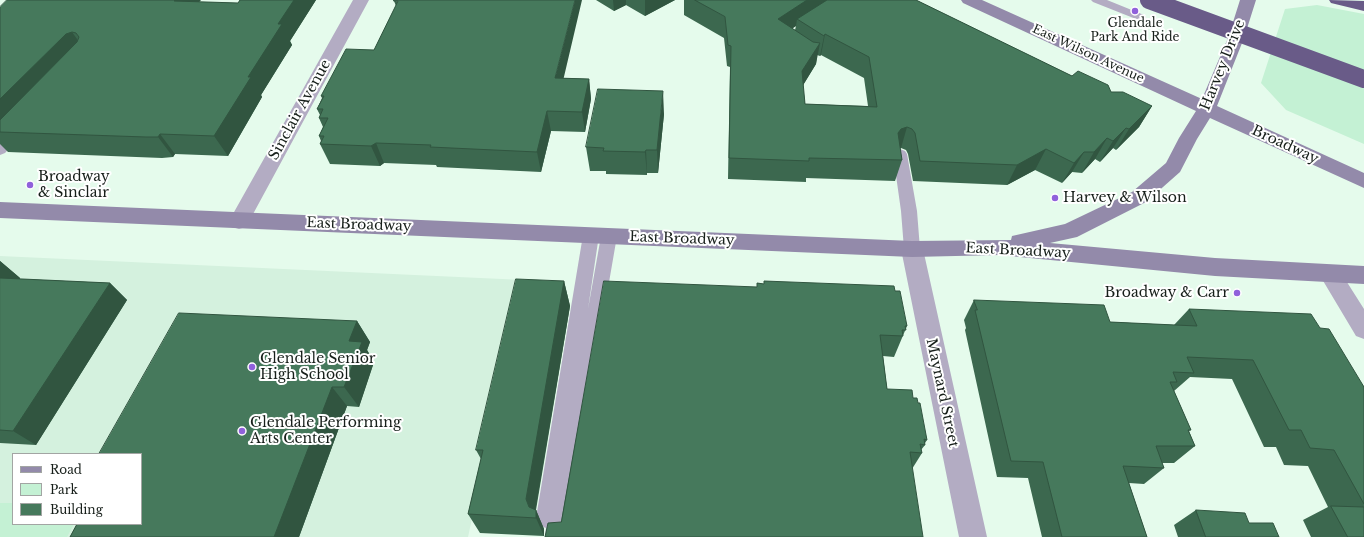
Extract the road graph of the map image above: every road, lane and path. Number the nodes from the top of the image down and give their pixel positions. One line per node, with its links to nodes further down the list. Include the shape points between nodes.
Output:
1 (361, 0): 16 (street, Sinclair Avenue)
2 (969, 0): 10 (main road, East Wilson Avenue)
3 (1097, 0): 8 (lane)
4 (1149, 0): 9 (highway, bridge)
5 (1248, 0): 10 (main road, Harvey Drive, via 1236,38)
6 (1337, 0): 7 (highway)
7 (1364, 6)
8 (1140, 17)
9 (1364, 79)
10 (1207, 109): 14 (main road, Broadway); 18 (main road, Harvey Drive, via 1173,167 1139,196 1070,231)
11 (27, 121): 12 (lane)
12 (0, 150)
13 (900, 154): 19 (lane, via 910,211)
14 (1364, 182)
15 (0, 210): 16 (main road, East Broadway)
16 (239, 221): 17 (main road, East Broadway)
17 (600, 236): 19 (main road, East Broadway); 23 (lane); 24 (lane)
18 (999, 247): 19 (main road, East Broadway); 20 (main road, East Broadway, via 1215,267)
19 (912, 249): 25 (street, Maynard Street)
20 (1330, 274): 21 (main road, East Broadway); 22 (street)
21 (1364, 275)
22 (1364, 329)
23 (546, 518)
24 (555, 537)
25 (973, 537)

